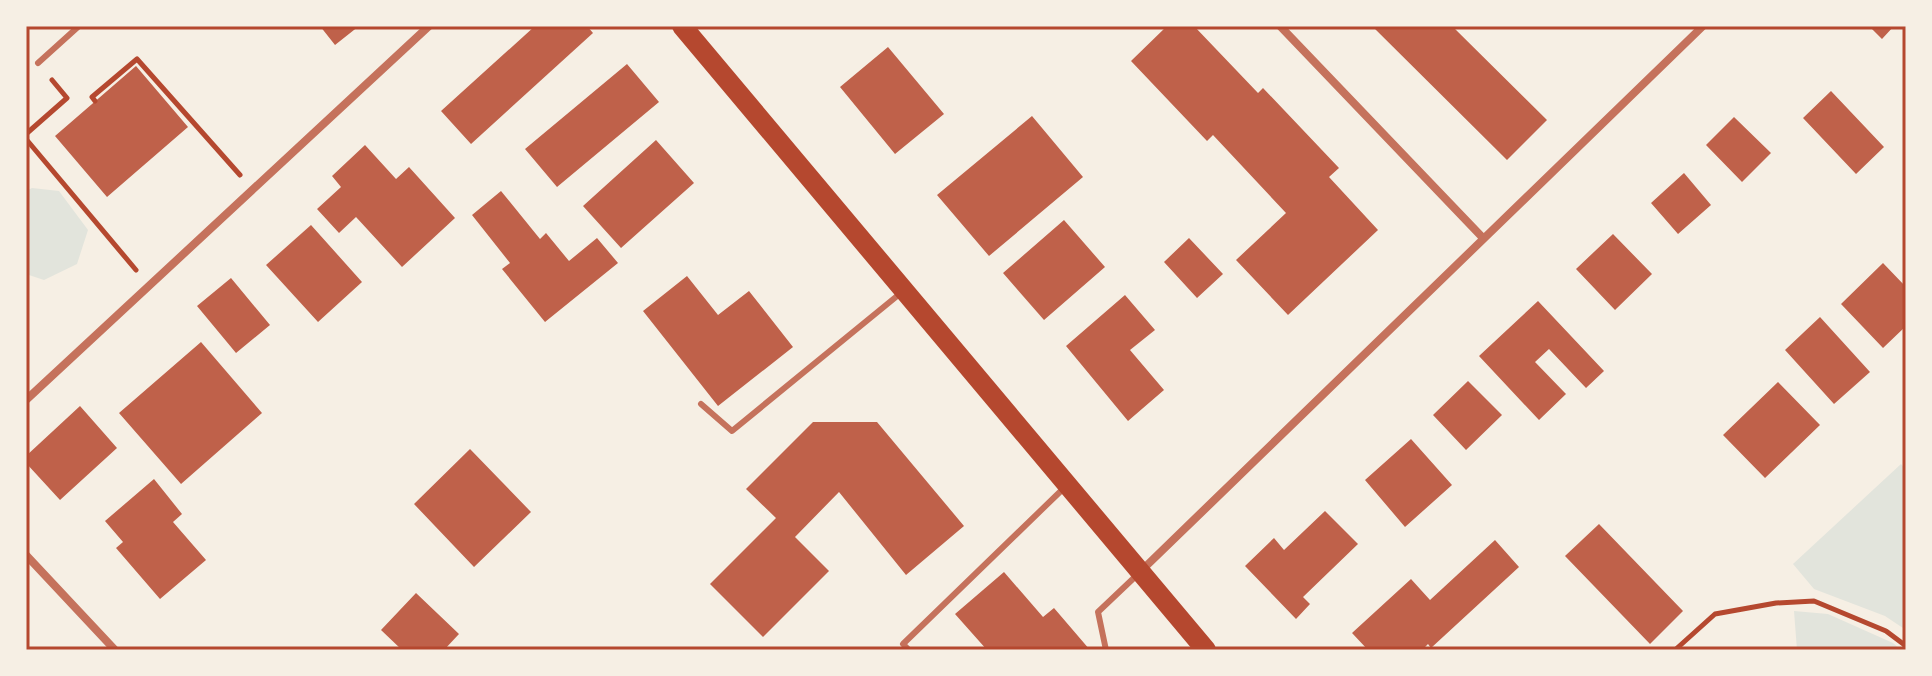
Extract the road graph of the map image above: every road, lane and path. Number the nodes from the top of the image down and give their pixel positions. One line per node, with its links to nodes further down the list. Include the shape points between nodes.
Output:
1 (79, 26): 6 (lane)
2 (429, 26): 9 (street)
3 (682, 26): 12 (main road)
4 (1280, 26): 10 (street)
5 (1703, 26): 10 (street)
6 (38, 63): 8 (path, via 67,98)
7 (95, 101): 9 (path, via 92,97 137,59)
8 (26, 137): 11 (path)
9 (254, 190): 11 (street)
10 (1483, 238): 17 (street)
11 (150, 286): 13 (street)
12 (905, 289): 14 (lane, via 732,431); 15 (main road)
13 (26, 400)
14 (701, 404)
15 (1068, 484): 17 (main road); 20 (lane, via 903,644)
16 (26, 555): 19 (street)
17 (1140, 571): 21 (lane, via 1098,612); 22 (main road)
18 (1906, 646): 23 (path, via 1886,631 1814,601 1715,614)
19 (115, 650)
20 (909, 650)
21 (1106, 650)
22 (1206, 650)
23 (1675, 650)

